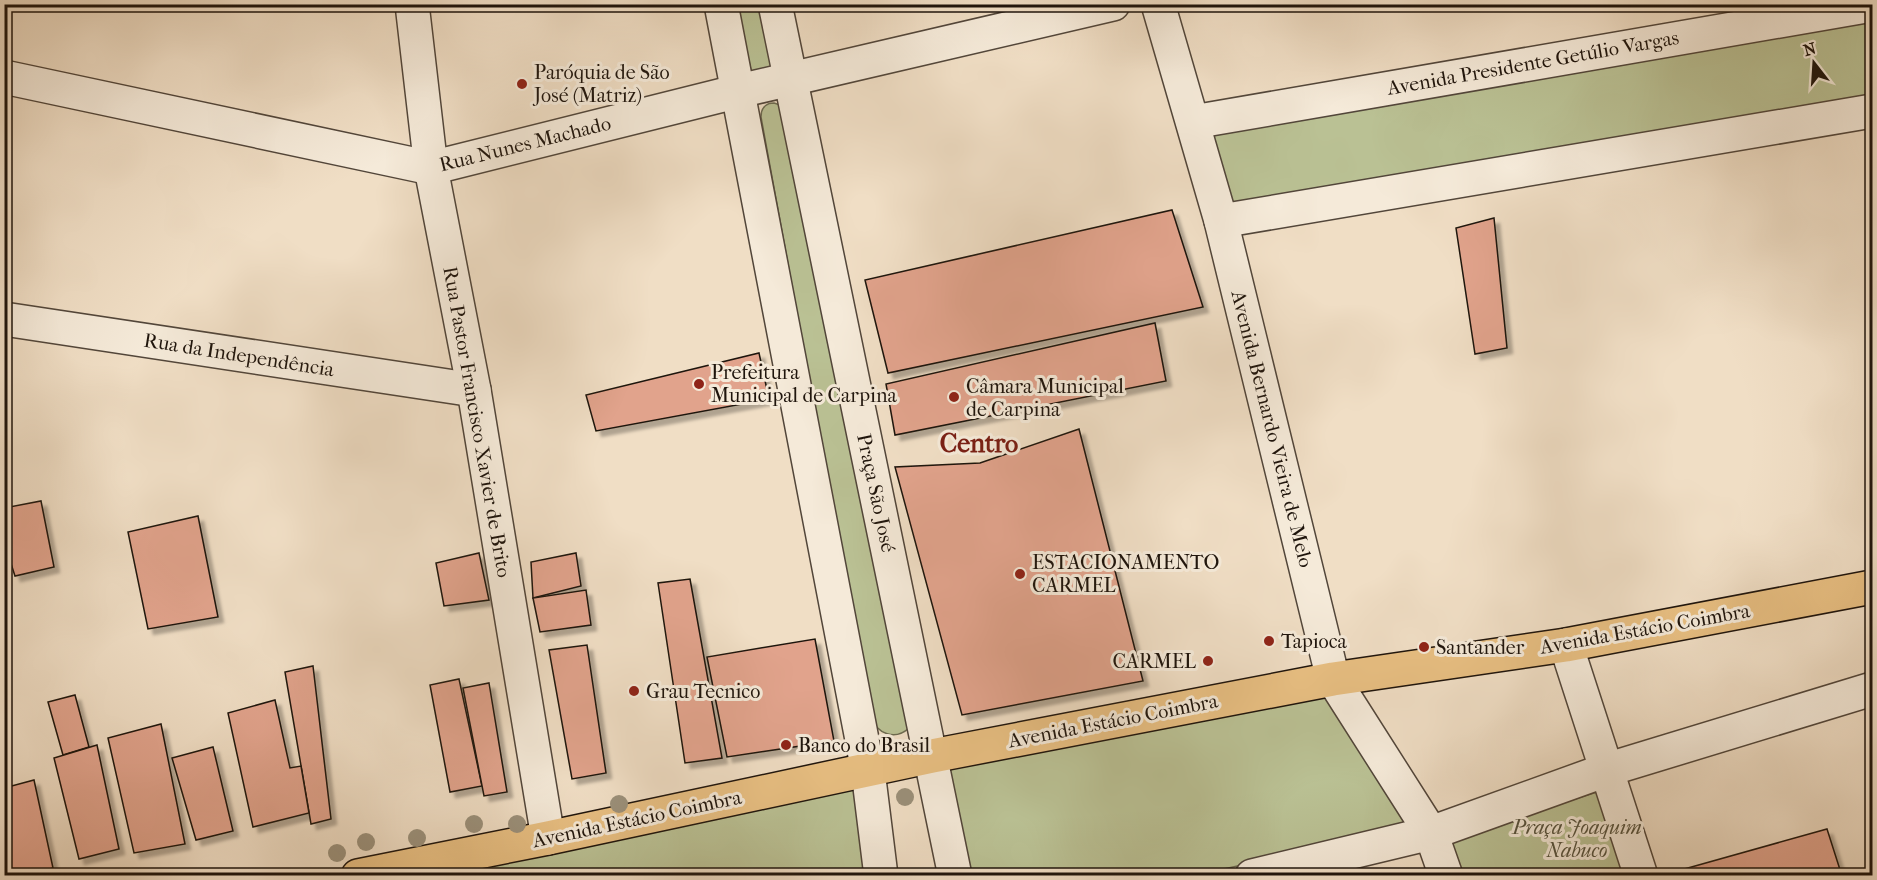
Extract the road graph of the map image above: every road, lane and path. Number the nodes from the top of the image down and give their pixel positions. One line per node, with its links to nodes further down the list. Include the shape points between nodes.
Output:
1 (412, 4): 12 (street, Rua Pastor Francisco Xavier de Brito)
2 (1113, 4): 8 (street, Rua Nunes Machado)
3 (1158, 4): 11 (street, Avenida Bernardo Vieira de Melo)
4 (1872, 4): 11 (street, Avenida Presidente Getúlio Vargas)
5 (775, 6): 6 (street); 8 (street, Praça São José)
6 (723, 11): 9 (street)
7 (4, 77): 12 (street, Rua Nunes Machado)
8 (789, 80): 9 (street, Rua Nunes Machado); 20 (street, Praça São José)
9 (739, 92): 12 (street, Rua Nunes Machado); 22 (street)
10 (1872, 111): 13 (street)
11 (1193, 122): 13 (street, Avenida Bernardo Vieira de Melo)
12 (431, 168): 15 (street, Rua Pastor Francisco Xavier de Brito)
13 (1221, 221): 18 (street, Avenida Bernardo Vieira de Melo)
14 (4, 319): 15 (street, Rua da Independência)
15 (474, 390): 24 (street, Rua Pastor Francisco Xavier de Brito)
16 (1872, 587): 17 (main road, Avenida Estácio Coimbra)
17 (1566, 645): 18 (main road, Avenida Estácio Coimbra); 21 (street)
18 (1333, 679): 20 (main road, Avenida Estácio Coimbra); 23 (street, Avenida Bernardo Vieira de Melo)
19 (1872, 689): 21 (street)
20 (932, 756): 22 (main road, Avenida Estácio Coimbra); 27 (street, Praça São José)
21 (1606, 770): 23 (street); 30 (street)
22 (868, 771): 24 (main road, Avenida Estácio Coimbra); 26 (street)
23 (1431, 833): 28 (street); 29 (street, Avenida Bernardo Vieira de Melo)
24 (548, 838): 25 (main road, Avenida Estácio Coimbra)
25 (358, 876)
26 (881, 876)
27 (956, 876)
28 (1252, 876)
29 (1446, 876)
30 (1641, 876)

